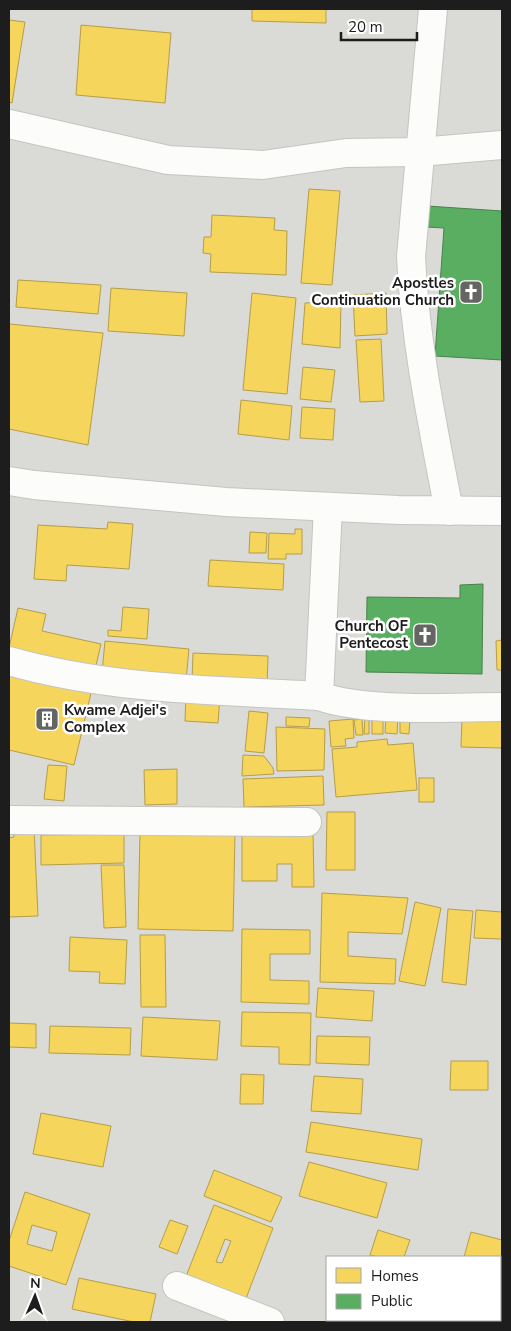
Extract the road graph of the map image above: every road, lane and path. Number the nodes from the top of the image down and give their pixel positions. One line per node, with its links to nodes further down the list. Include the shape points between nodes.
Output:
1 (433, 9): 4 (street)
2 (9, 124): 4 (street, via 168,160 263,165 346,153)
3 (495, 150): 4 (street)
4 (419, 152): 7 (street, via 412,283 431,421)
5 (9, 481): 6 (street, via 216,501)
6 (328, 507): 7 (street); 10 (street)
7 (449, 511): 8 (street)
8 (502, 511)
9 (9, 661): 10 (street, via 85,680)
10 (320, 696): 11 (street, via 343,703 385,706)
11 (502, 707)
12 (9, 820): 13 (street)
13 (308, 822)
14 (177, 1286): 15 (street)
15 (270, 1322)

